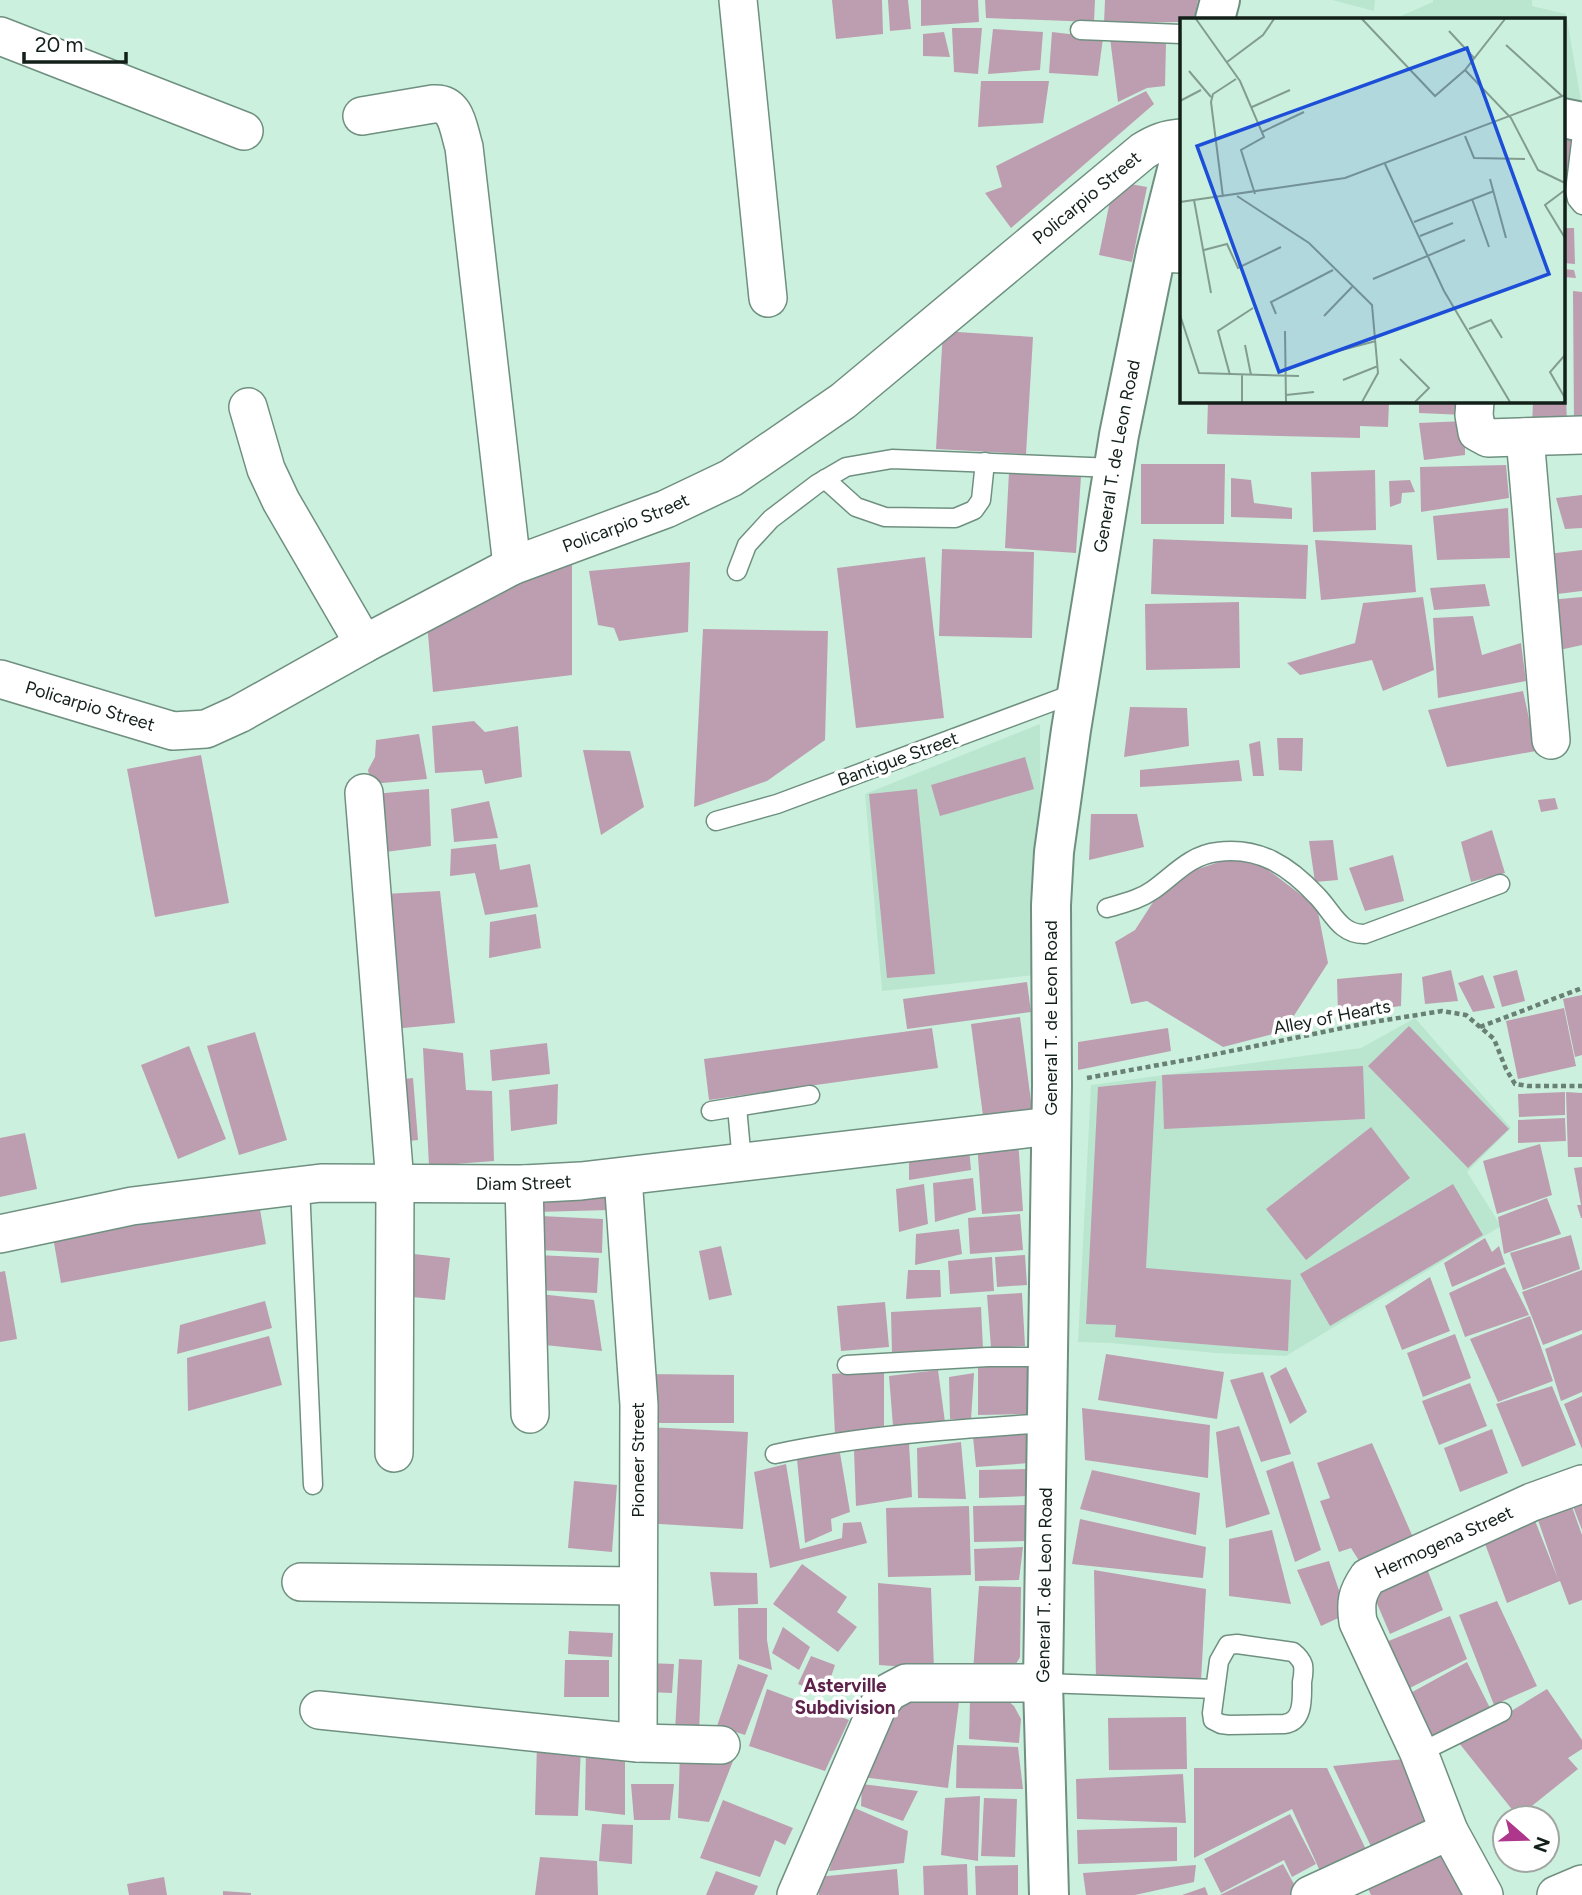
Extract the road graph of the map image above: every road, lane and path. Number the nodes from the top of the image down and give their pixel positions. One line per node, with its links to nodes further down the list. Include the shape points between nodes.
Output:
1 (738, 0): 16 (street)
2 (1220, 0): 3 (main road)
3 (1215, 18)
4 (1080, 30): 5 (lane)
5 (1180, 34)
6 (0, 36): 10 (street)
7 (362, 116): 24 (street, via 441,103 452,111 464,147)
8 (1564, 118): 9 (main road)
9 (1582, 122)
10 (244, 131)
11 (1582, 134): 14 (lane, via 1575,191)
12 (1180, 138): 24 (street, Policarpio Street, via 1157,142 1143,151 843,401 731,478 666,509)
13 (1180, 162): 15 (main road, General T. de Leon Road)
14 (1582, 205)
15 (1169, 254): 22 (main road, General T. de Leon Road)
16 (768, 298)
17 (1475, 402): 20 (street, via 1477,432 1488,438)
18 (248, 407): 26 (street, via 281,501)
19 (1582, 435): 20 (street)
20 (1525, 437): 29 (street)
21 (985, 462): 22 (lane); 23 (lane, via 892,459 846,467); 23 (lane, via 981,500 974,510 956,518 885,517 856,507)
22 (1114, 468): 28 (main road, General T. de Leon Road)
23 (825, 480): 25 (lane, via 771,519 747,545)
24 (512, 566): 26 (street, Policarpio Street)
25 (737, 571)
26 (364, 644): 27 (street, Policarpio Street, via 206,729 173,732)
27 (0, 679)
28 (1078, 692): 31 (lane, Bantigue Street, via 777,804); 36 (main road, General T. de Leon Road, via 1054,865)
29 (1552, 740)
30 (364, 793): 44 (street)
31 (716, 821)
32 (1500, 884): 33 (lane, via 1365,934 1351,933 1281,865 1252,853 1217,852 1189,862 1140,898)
33 (1107, 908)
34 (1582, 988): 35 (path)
35 (1480, 1027): 36 (path, Alley of Hearts, via 1466,1015 1442,1011); 37 (path, Alley of Hearts, via 1494,1039 1515,1084)
36 (1052, 1085): 41 (main road, General T. de Leon Road)
37 (1582, 1086)
38 (810, 1095): 39 (lane)
39 (737, 1107): 40 (lane); 42 (lane)
40 (711, 1111)
41 (1051, 1126): 42 (street, Diam Street); 48 (main road, General T. de Leon Road)
42 (742, 1162): 43 (street, Diam Street)
43 (623, 1177): 45 (street, Diam Street); 57 (street, Pioneer Street, via 639,1405)
44 (395, 1183): 45 (street, Diam Street); 46 (street, Diam Street); 52 (street)
45 (524, 1184): 50 (street)
46 (300, 1185): 47 (street, Diam Street, via 132,1206); 55 (lane)
47 (0, 1234)
48 (1047, 1357): 49 (lane); 51 (main road, General T. de Leon Road)
49 (847, 1364)
50 (530, 1414)
51 (1046, 1423): 53 (lane, via 823,1444); 58 (main road, General T. de Leon Road)
52 (394, 1453)
53 (775, 1454)
54 (1582, 1484): 64 (street, Hermogena Street, via 1368,1577 1359,1590 1358,1622)
55 (313, 1485)
56 (302, 1583): 57 (street)
57 (638, 1586): 62 (street, Pioneer Street)
58 (1043, 1683): 59 (lane); 67 (street, via 906,1683 889,1692 877,1708); 68 (main road, General T. de Leon Road)
59 (1214, 1689): 59 (lane, via 1219,1661 1228,1645 1293,1653 1303,1665 1301,1710 1290,1723 1221,1724 1213,1720)
60 (319, 1710): 62 (street)
61 (1502, 1712): 64 (lane)
62 (638, 1743): 63 (street)
63 (721, 1745)
64 (1419, 1753): 65 (street, Hermogena Street)
65 (1450, 1831): 69 (street); 70 (street, Hermogena Street)
66 (1582, 1884): 71 (street)
67 (796, 1895)
68 (1049, 1895)
69 (1310, 1895)
70 (1484, 1895)
71 (1556, 1895)

